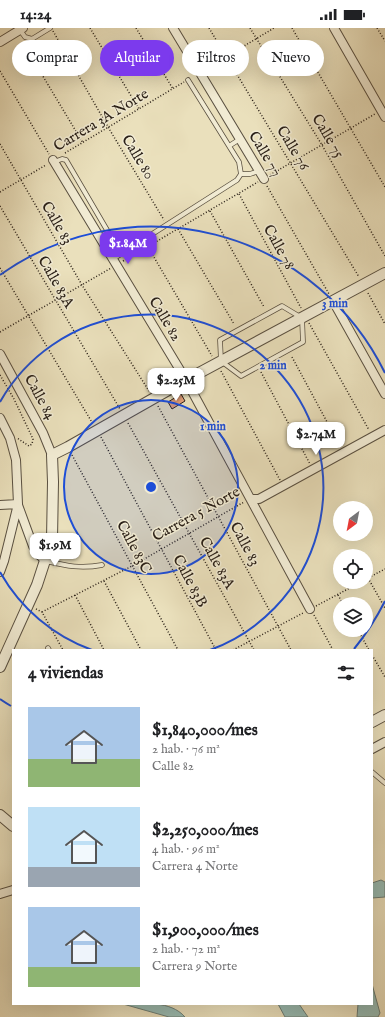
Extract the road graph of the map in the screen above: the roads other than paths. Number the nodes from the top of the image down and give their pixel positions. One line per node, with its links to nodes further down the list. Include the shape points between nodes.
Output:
1 (51, 28): 4 (lane, via 32,39 25,37)
2 (173, 28): 8 (street, Calle 77)
3 (334, 28): 7 (street)
4 (20, 29): 5 (street)
5 (0, 42)
6 (188, 80): 9 (lane)
7 (383, 114)
8 (240, 139): 9 (lane); 11 (street, Calle 77)
9 (229, 146): 12 (lane, via 239,162)
10 (54, 161): 14 (lane, via 66,160); 15 (street, Calle 82)
11 (259, 171): 12 (lane); 13 (street, Calle 77)
12 (241, 174): 14 (lane, via 237,180)
13 (264, 179)
14 (121, 254): 15 (lane)
15 (115, 262): 21 (street, Calle 82)
16 (385, 273): 17 (street)
17 (331, 298): 18 (street); 22 (street)
18 (304, 316): 20 (street); 20 (lane, via 282,306 220,340); 20 (lane, via 303,342 241,376)
19 (0, 354): 27 (street, Calle 84, via 43,433)
20 (218, 363): 21 (street)
21 (186, 380): 27 (street); 28 (street, Calle 82)
22 (385, 394)
23 (0, 418): 25 (street)
24 (385, 430): 28 (street, Carrera 5 Norte, via 259,499)
25 (10, 438): 26 (street); 29 (street, via 16,460)
26 (0, 439)
27 (52, 455): 31 (street, via 52,539)
28 (251, 499): 34 (street, Calle 82)
29 (18, 504): 30 (street); 31 (street, via 33,546); 33 (street)
30 (0, 505)
31 (46, 561): 32 (lane, via 87,568); 35 (street, via 29,607)
32 (102, 565)
33 (0, 572)
34 (310, 609)
35 (1, 662)
36 (385, 715): 37 (street)
37 (373, 721)
38 (385, 742): 39 (street)
39 (373, 748)
40 (373, 773): 41 (lane)
41 (385, 783)
42 (0, 815): 43 (street)
43 (12, 825)
44 (12, 890): 45 (street)
45 (0, 894)

